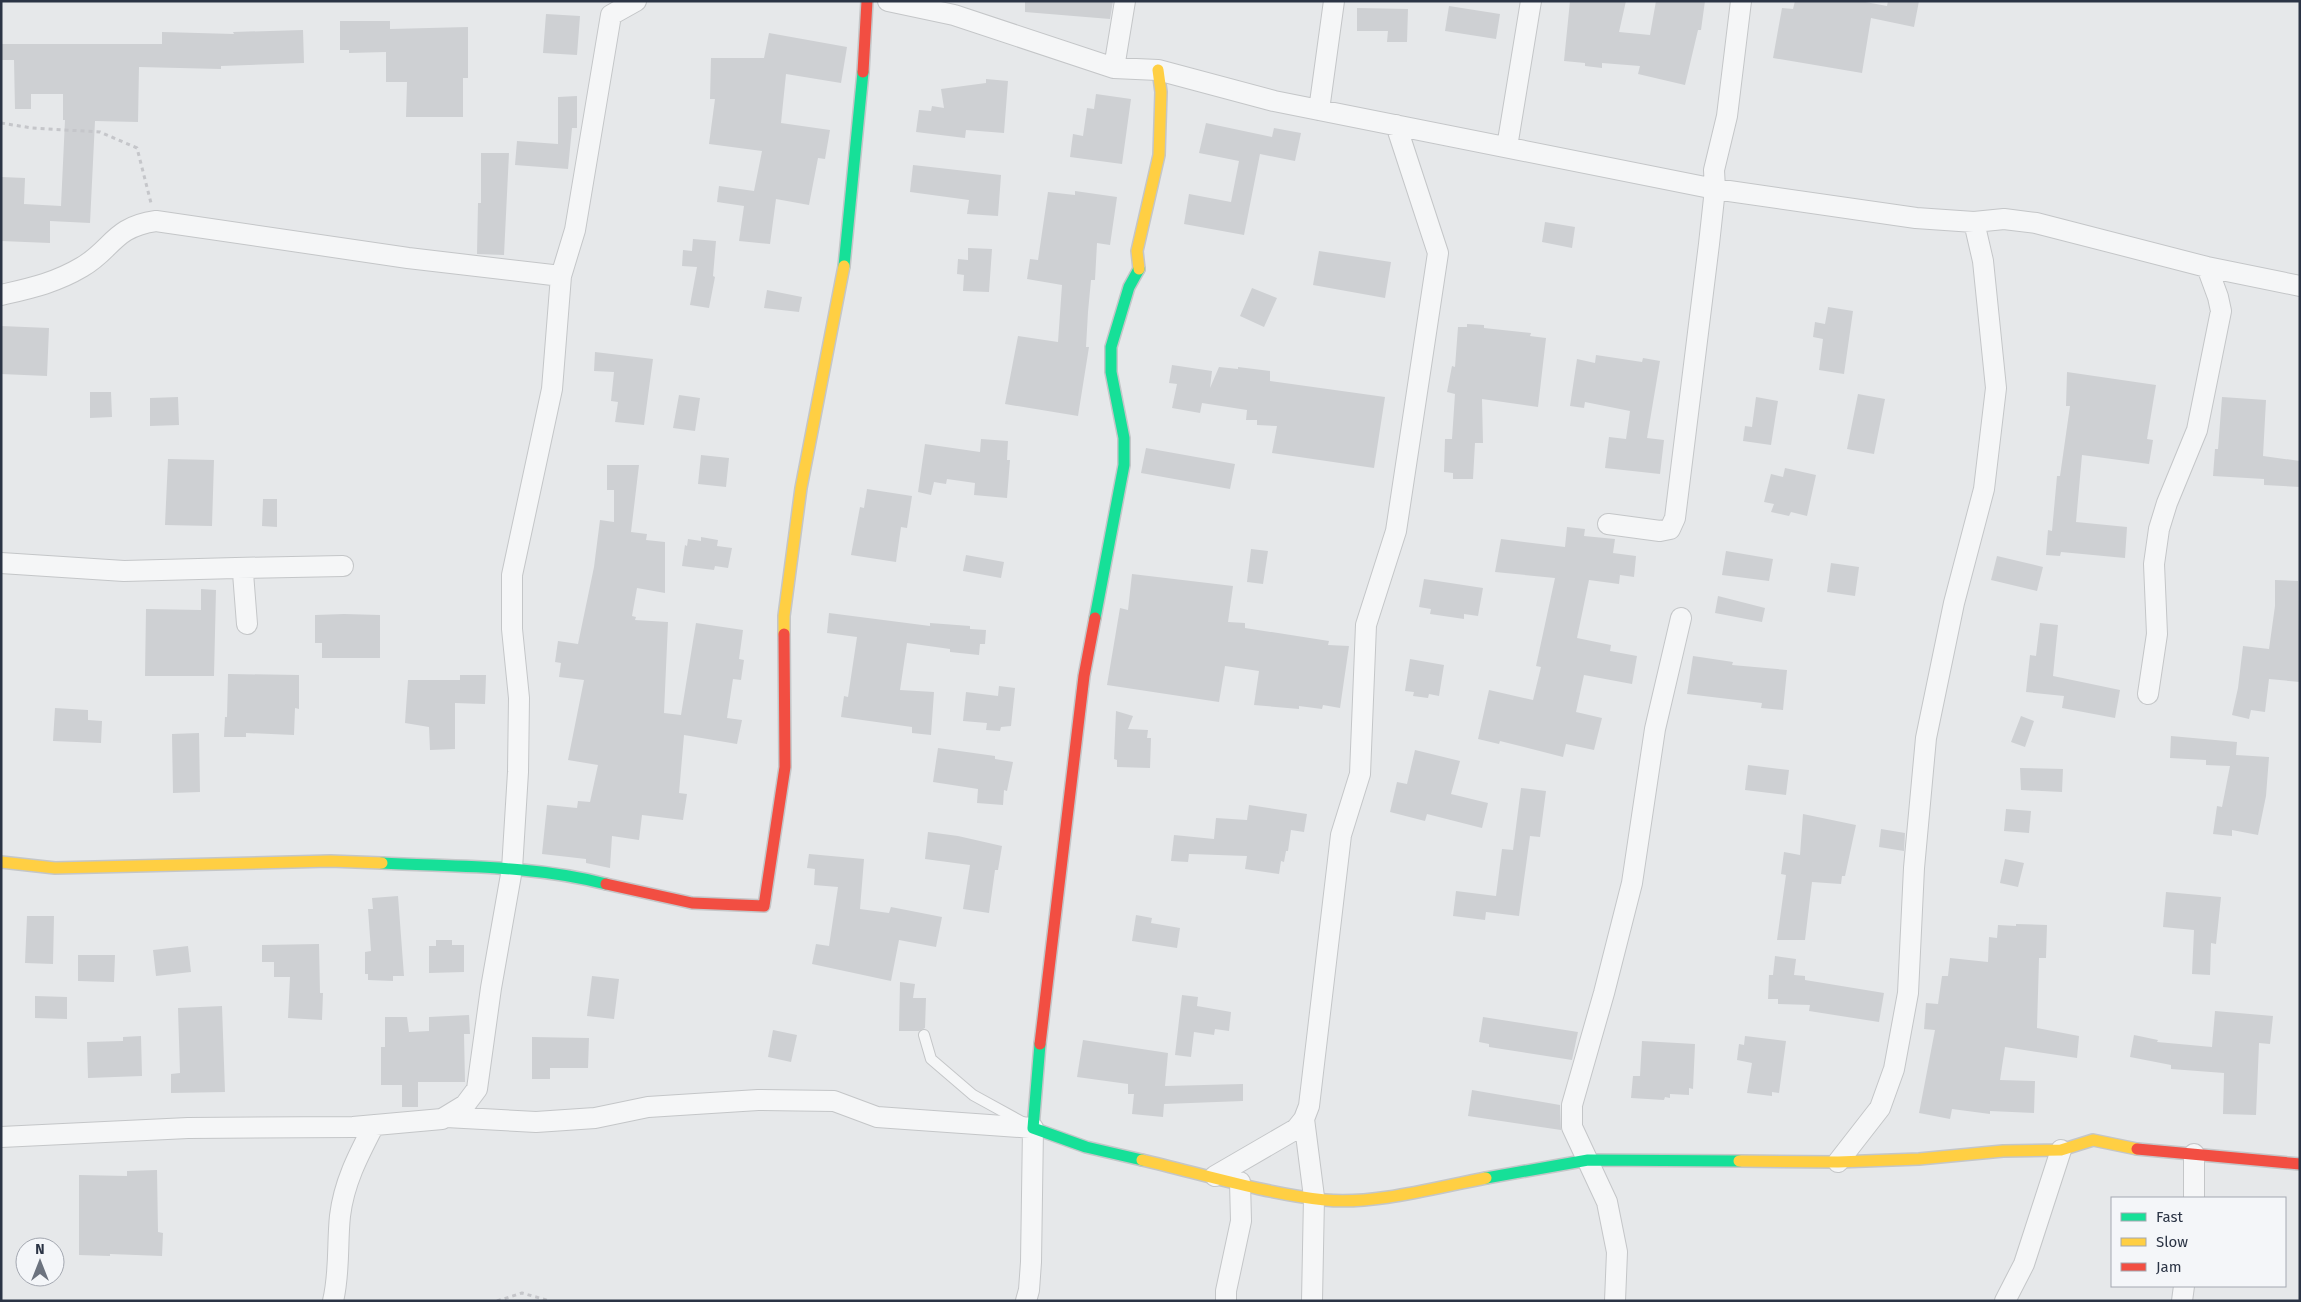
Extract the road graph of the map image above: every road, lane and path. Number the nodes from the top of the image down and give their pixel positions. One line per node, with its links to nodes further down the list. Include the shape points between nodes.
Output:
1 (636, 1): 18 (street, via 611,15 575,230)
2 (867, 1): 29 (street, via 861,110 846,254 801,488 784,616 785,767 764,906 692,903 586,879)
3 (888, 1): 8 (street, via 954,15)
4 (1125, 1): 8 (street)
5 (1334, 1): 10 (street)
6 (1531, 1): 13 (street)
7 (1741, 1): 14 (street, via 1727,116 1714,170)
8 (1114, 68): 9 (street)
9 (1158, 70): 10 (street); 34 (street, via 1161,92 1159,155 1137,251 1140,269 1129,287 1111,347 1111,372 1124,438 1124,466 1084,676 1043,1012)
10 (1319, 110): 12 (street)
11 (1, 123): 15 (path, via 100,132 137,148)
12 (1396, 125): 13 (street); 32 (street, via 1438,253 1396,531 1366,625 1360,774 1340,835 1310,1097)
13 (1507, 147): 14 (street)
14 (1715, 188): 16 (street, via 1916,218); 21 (street, via 1676,518 1670,529 1660,531)
15 (156, 222): 18 (street); 20 (street, via 138,224 121,233 85,266 58,281)
16 (1974, 222): 17 (street, via 2004,219 2036,223); 39 (street, via 1983,261 1996,388 1984,489 1954,604 1926,738 1914,868 1908,993 1894,1069 1880,1108)
17 (2207, 267): 19 (street); 27 (street, via 2221,311 2197,430 2166,503 2160,529 2154,564 2157,634)
18 (561, 276): 29 (street, via 552,389 512,575 518,772)
19 (2300, 286)
20 (1, 295)
21 (1608, 524)
22 (1, 563): 24 (street, via 124,571)
23 (342, 566): 24 (street)
24 (236, 568): 26 (street, via 243,573)
25 (1681, 618): 38 (street, via 1655,729 1632,883 1572,1105 1572,1127)
26 (247, 624)
27 (2148, 694)
28 (1, 862): 29 (street, via 55,868 330,860)
29 (512, 869): 31 (street, via 477,1089 465,1105)
30 (924, 1035): 34 (lane, via 931,1060 973,1095)
31 (446, 1117): 33 (street); 34 (street, via 536,1122 595,1118 648,1107 758,1100 834,1101 877,1117)
32 (1304, 1119): 41 (street, via 1296,1129); 44 (street)
33 (374, 1125): 35 (street, via 188,1128); 46 (street, via 348,1175 340,1216 338,1282)
34 (1033, 1128): 41 (street, via 1086,1147); 49 (street, via 1030,1290)
35 (1, 1137)
36 (2061, 1150): 37 (street, via 2093,1140 2138,1149); 39 (street, via 2003,1150 1919,1159); 53 (street, via 2024,1264)
37 (2194, 1154): 40 (street); 43 (street)
38 (1588, 1160): 39 (street); 44 (street, via 1378,1198); 52 (street, via 1607,1202 1617,1252)
39 (1838, 1162)
40 (2300, 1164)
41 (1215, 1176): 42 (street)
42 (1240, 1182): 44 (street); 50 (street, via 1241,1221)
43 (2194, 1197)
44 (1314, 1198): 51 (street)
45 (2184, 1287): 54 (street)
46 (333, 1301)
47 (497, 1301): 48 (path, via 522,1293)
48 (550, 1301)
49 (1026, 1301)
50 (1226, 1301)
51 (1312, 1301)
52 (1615, 1301)
53 (2005, 1301)
54 (2182, 1301)

